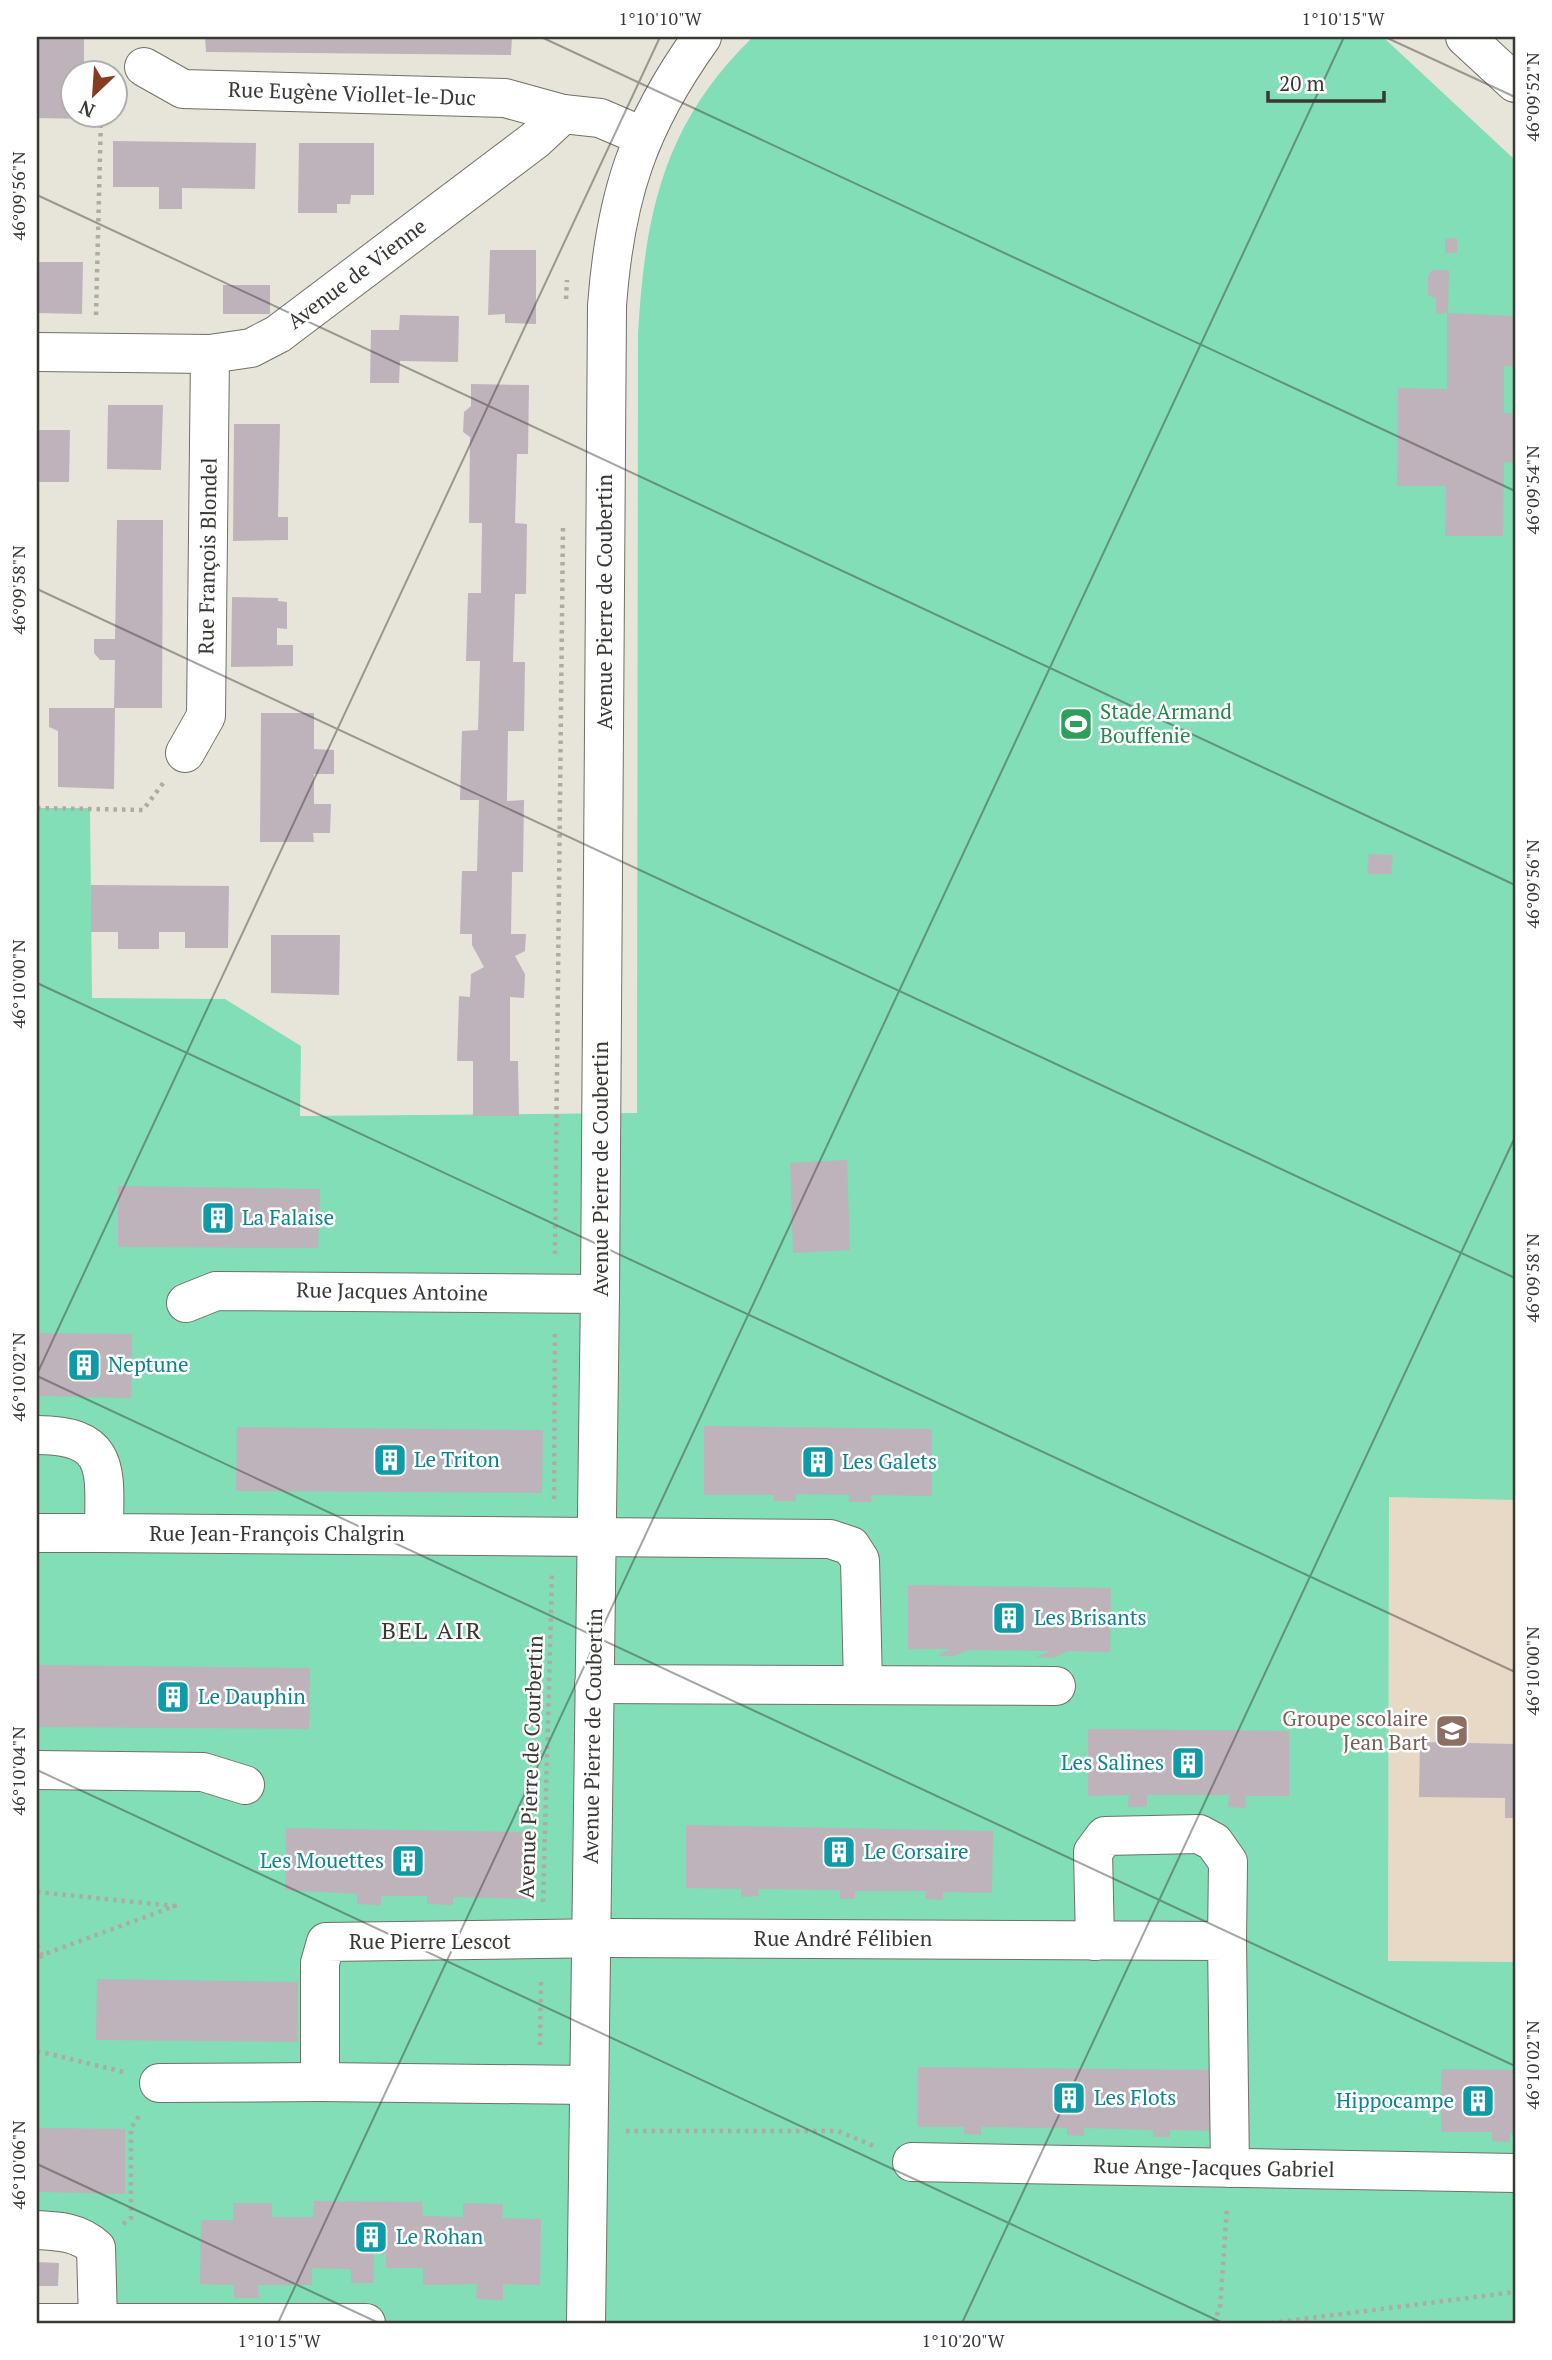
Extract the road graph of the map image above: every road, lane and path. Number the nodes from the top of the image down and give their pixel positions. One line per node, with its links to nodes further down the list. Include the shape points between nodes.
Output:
1 (702, 37): 7 (street, Avenue Pierre de Coubertin)
2 (1465, 37): 4 (street)
3 (144, 67): 5 (street, Rue Eugène Viollet-le-Duc, via 183,89 505,98)
4 (1515, 83)
5 (563, 114): 7 (street, via 600,118); 10 (street, Avenue de Vienne, via 278,334 251,348)
6 (101, 130): 8 (path)
7 (642, 136): 14 (street, Avenue Pierre de Coubertin, via 618,211 607,306)
8 (94, 351): 9 (street, Avenue de Vienne); 10 (street, Avenue de Vienne)
9 (37, 352)
10 (210, 355): 11 (street, Rue François Blondel, via 206,716)
11 (185, 753): 12 (path, via 143,810)
12 (37, 808)
13 (555, 1293): 14 (street, Rue Jacques Antoine); 15 (street, Rue Jacques Antoine, via 216,1291); 19 (path, Avenue Pierre de Courbertin)
14 (600, 1294): 20 (street, Avenue Pierre de Coubertin)
15 (186, 1303)
16 (37, 1436): 18 (street, via 77,1440 95,1452 104,1469)
17 (37, 1533): 18 (street, Rue Jean-François Chalgrin)
18 (104, 1533): 19 (street, Rue Jean-François Chalgrin)
19 (554, 1536): 20 (street, Rue Jean-François Chalgrin); 28 (path, Avenue Pierre de Courbertin)
20 (596, 1536): 21 (street, Avenue Pierre de Coubertin); 22 (street, Rue Jean-François Chalgrin, via 830,1539 850,1546 860,1560)
21 (594, 1684): 22 (street); 27 (street, Avenue Pierre de Coubertin)
22 (863, 1684): 23 (street)
23 (1056, 1686)
24 (37, 1770): 25 (street, via 203,1772)
25 (245, 1785)
26 (37, 1892): 32 (path, via 175,1906)
27 (591, 1939): 28 (street, Rue Pierre Lescot); 29 (street, Rue André Félibien); 38 (street, Avenue Pierre de Coubertin)
28 (542, 1941): 36 (street, Rue Pierre Lescot, via 326,1942 320,1963); 37 (path, Avenue Pierre de Courbertin)
29 (1095, 1941): 30 (street, Rue André Félibien); 30 (street, via 1093,1852 1105,1836 1199,1834 1214,1842 1228,1862)
30 (1227, 1941): 41 (street)
31 (37, 1945): 32 (path)
32 (42, 1955): 33 (path)
33 (37, 1961)
34 (37, 2052): 35 (path)
35 (159, 2082): 36 (street); 44 (path, via 131,2128 131,2218)
36 (320, 2082): 37 (street)
37 (539, 2084): 38 (street)
38 (588, 2085): 39 (street, Avenue Pierre de Coubertin)
39 (588, 2131): 40 (path, via 838,2131); 49 (street, Avenue Pierre de Coubertin)
40 (912, 2162): 41 (street, Rue Ange-Jacques Gabriel)
41 (1230, 2168): 42 (street, Rue Ange-Jacques Gabriel); 50 (path, via 1220,2308)
42 (1515, 2173)
43 (37, 2230): 44 (street, via 86,2238)
44 (96, 2248): 46 (street)
45 (1515, 2292): 51 (path)
46 (98, 2322): 47 (street); 48 (street)
47 (37, 2323)
48 (366, 2323)
49 (586, 2323)
50 (1213, 2323)
51 (1270, 2323)

